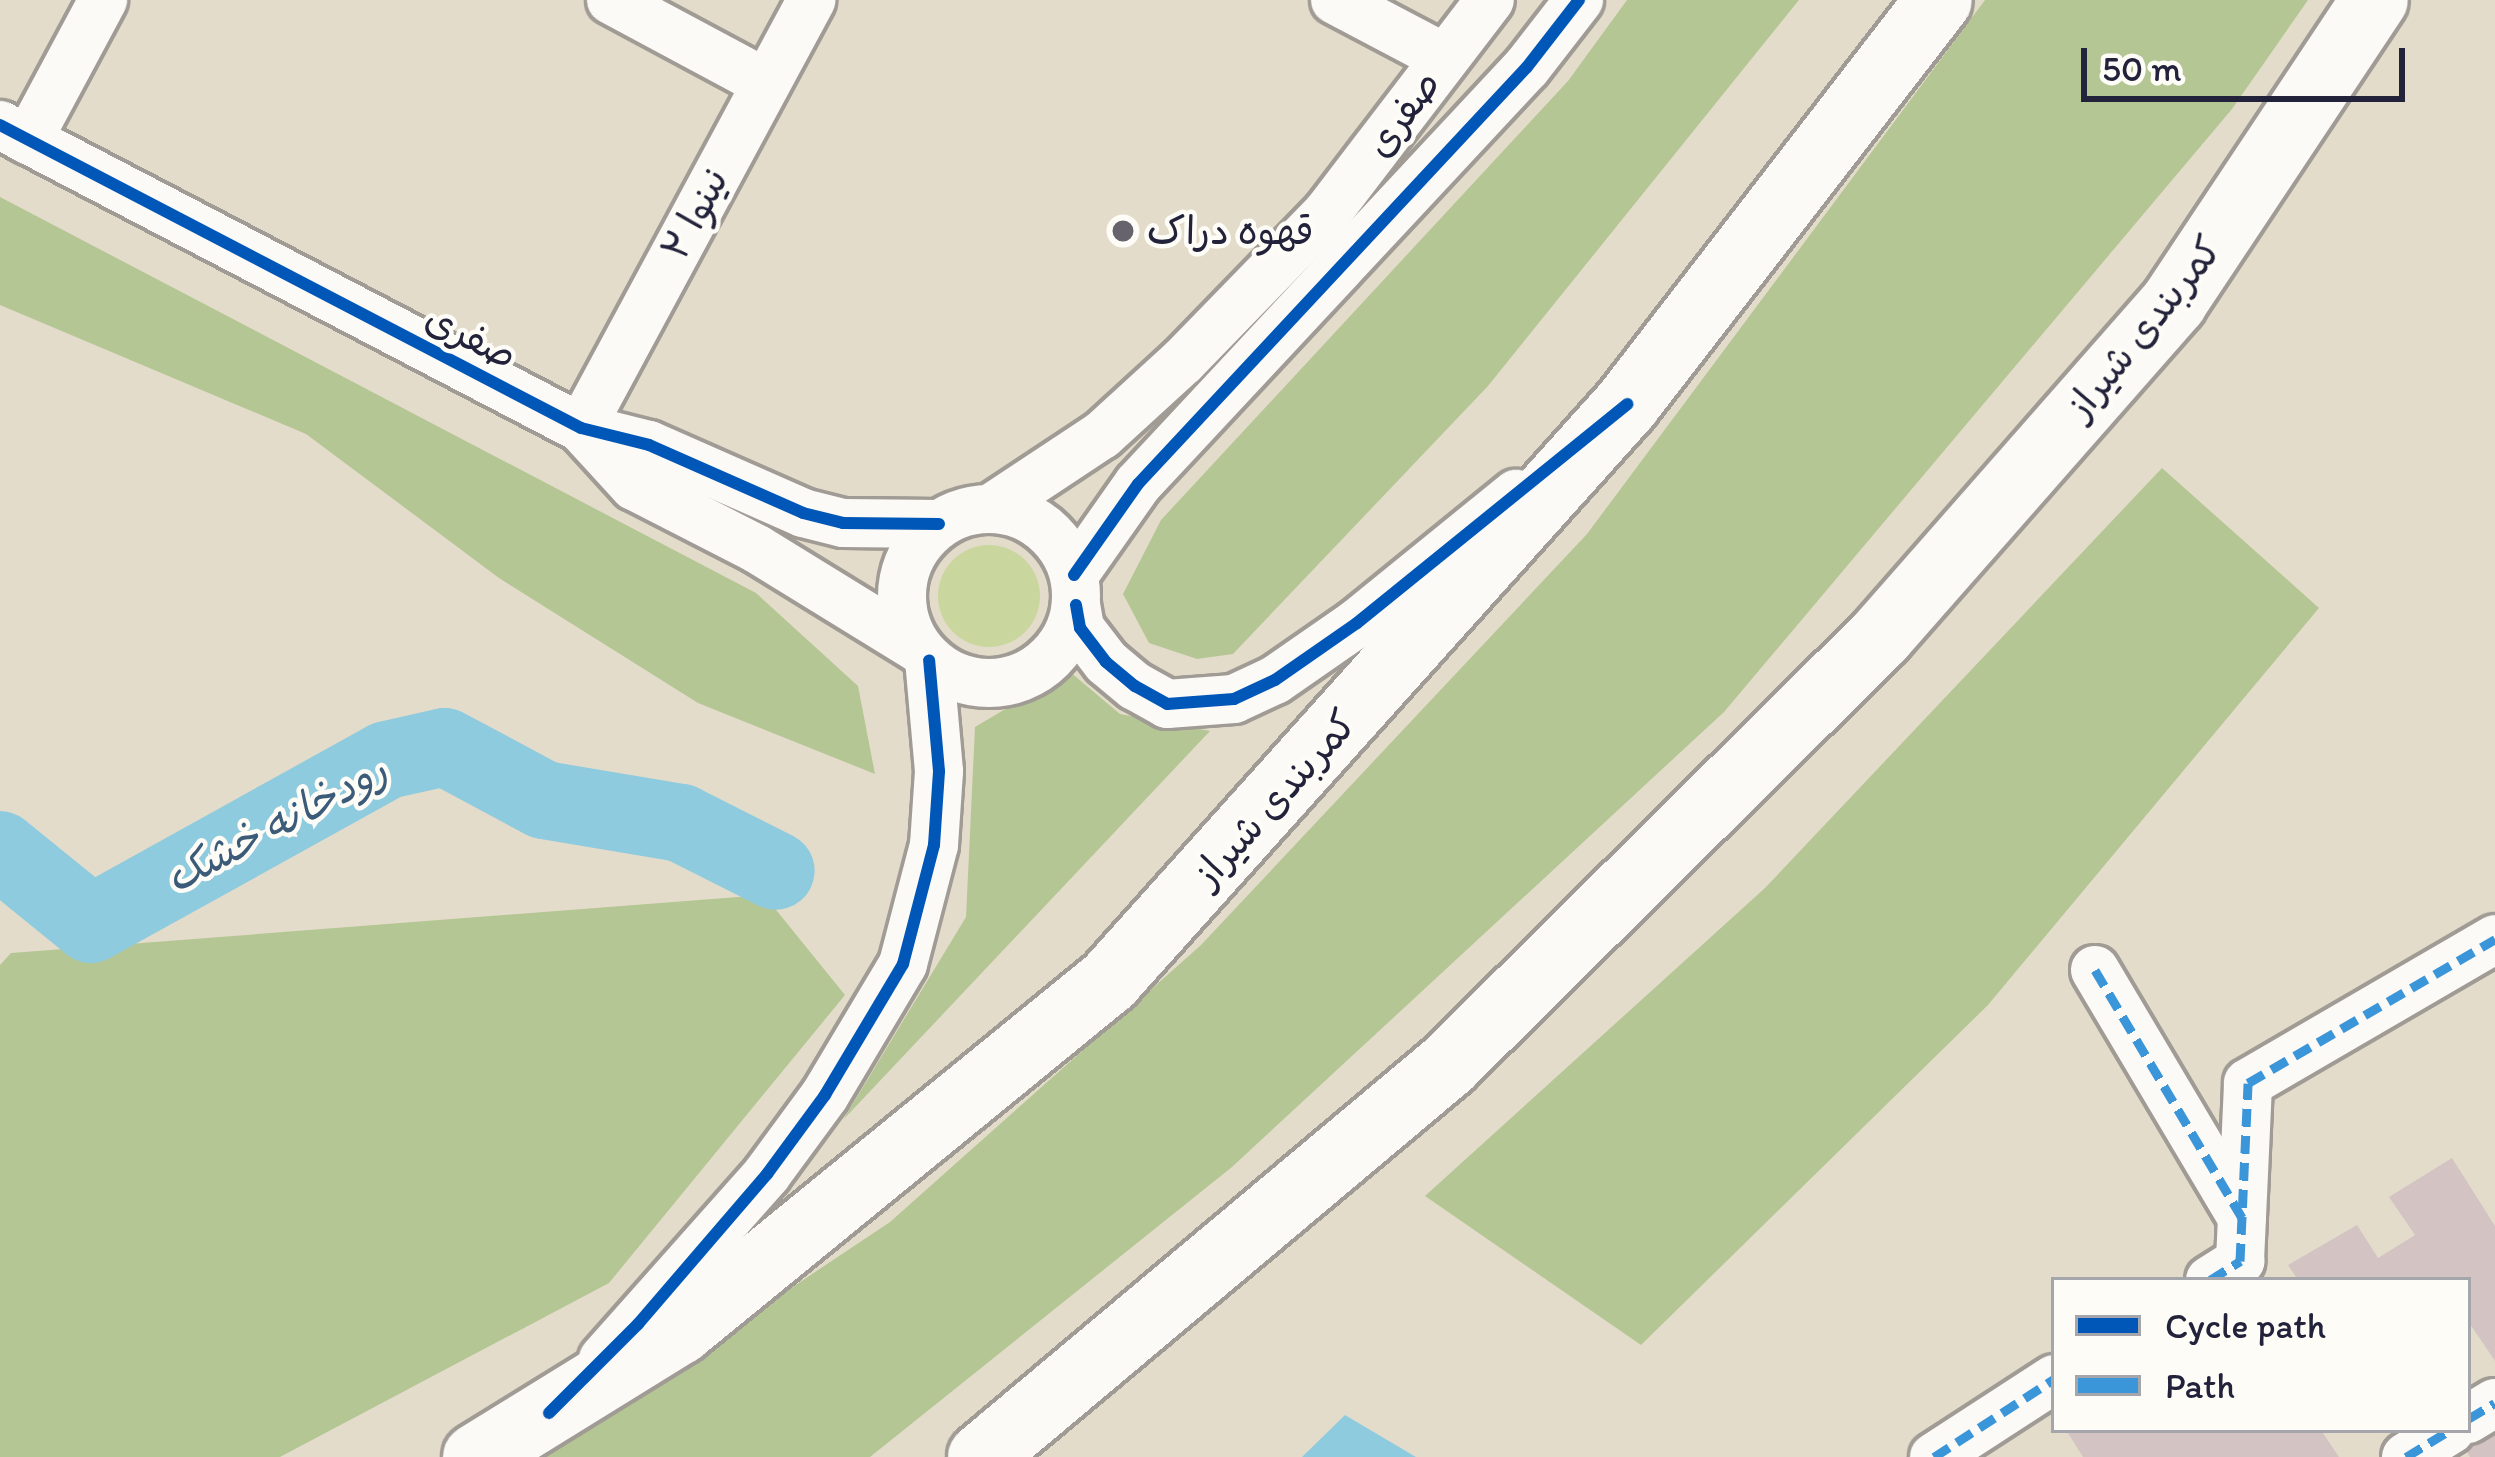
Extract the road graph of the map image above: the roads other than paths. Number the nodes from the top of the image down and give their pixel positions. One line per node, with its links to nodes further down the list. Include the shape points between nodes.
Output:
1 (103, 0): 11 (street)
2 (610, 0): 10 (street)
3 (811, 0): 10 (street, ۲ نینوا)
4 (1335, 0): 9 (street)
5 (1490, 0): 9 (street, صفری)
6 (1580, 0): 16 (street, via 1480,119 1138,484)
7 (1939, 0): 12 (highway, کمربندی شیراز)
8 (2374, 0): 26 (highway, کمربندی شیراز, via 2174,302 1881,636 1448,1065)
9 (1445, 58): 14 (street, صفری, via 1327,213 1184,361 1102,435)
10 (766, 82): 13 (street, ۲ نینوا)
11 (14, 133): 13 (street, صفری)
12 (1627, 404): 16 (street, via 1357,622 1234,699 1166,704 1135,686 1080,628); 23 (highway, کمربندی شیراز, via 1109,981 680,1331)
13 (580, 428): 15 (street, صفری, via 649,445 803,513 843,523); 17 (street, via 634,486 757,549)
14 (990, 509): 15 (street); 16 (street, via 1043,528 1063,549)
15 (939, 524): 17 (street, via 919,543 901,594)
16 (1075, 590): 17 (street, via 1062,644 1032,673 979,683 952,676)
17 (923, 654): 23 (street, via 939,771 934,845 903,964 767,1174)
18 (2495, 939): 20 (street, via 2248,1082)
19 (2095, 970): 20 (street)
20 (2242, 1218): 21 (street, via 2240,1261)
21 (2215, 1277)
22 (2051, 1381): 27 (street)
23 (549, 1413): 25 (highway, کمربندی شیراز)
24 (2445, 1433): 28 (street)
25 (476, 1457)
26 (981, 1457)
27 (1934, 1457)
28 (2406, 1457)

